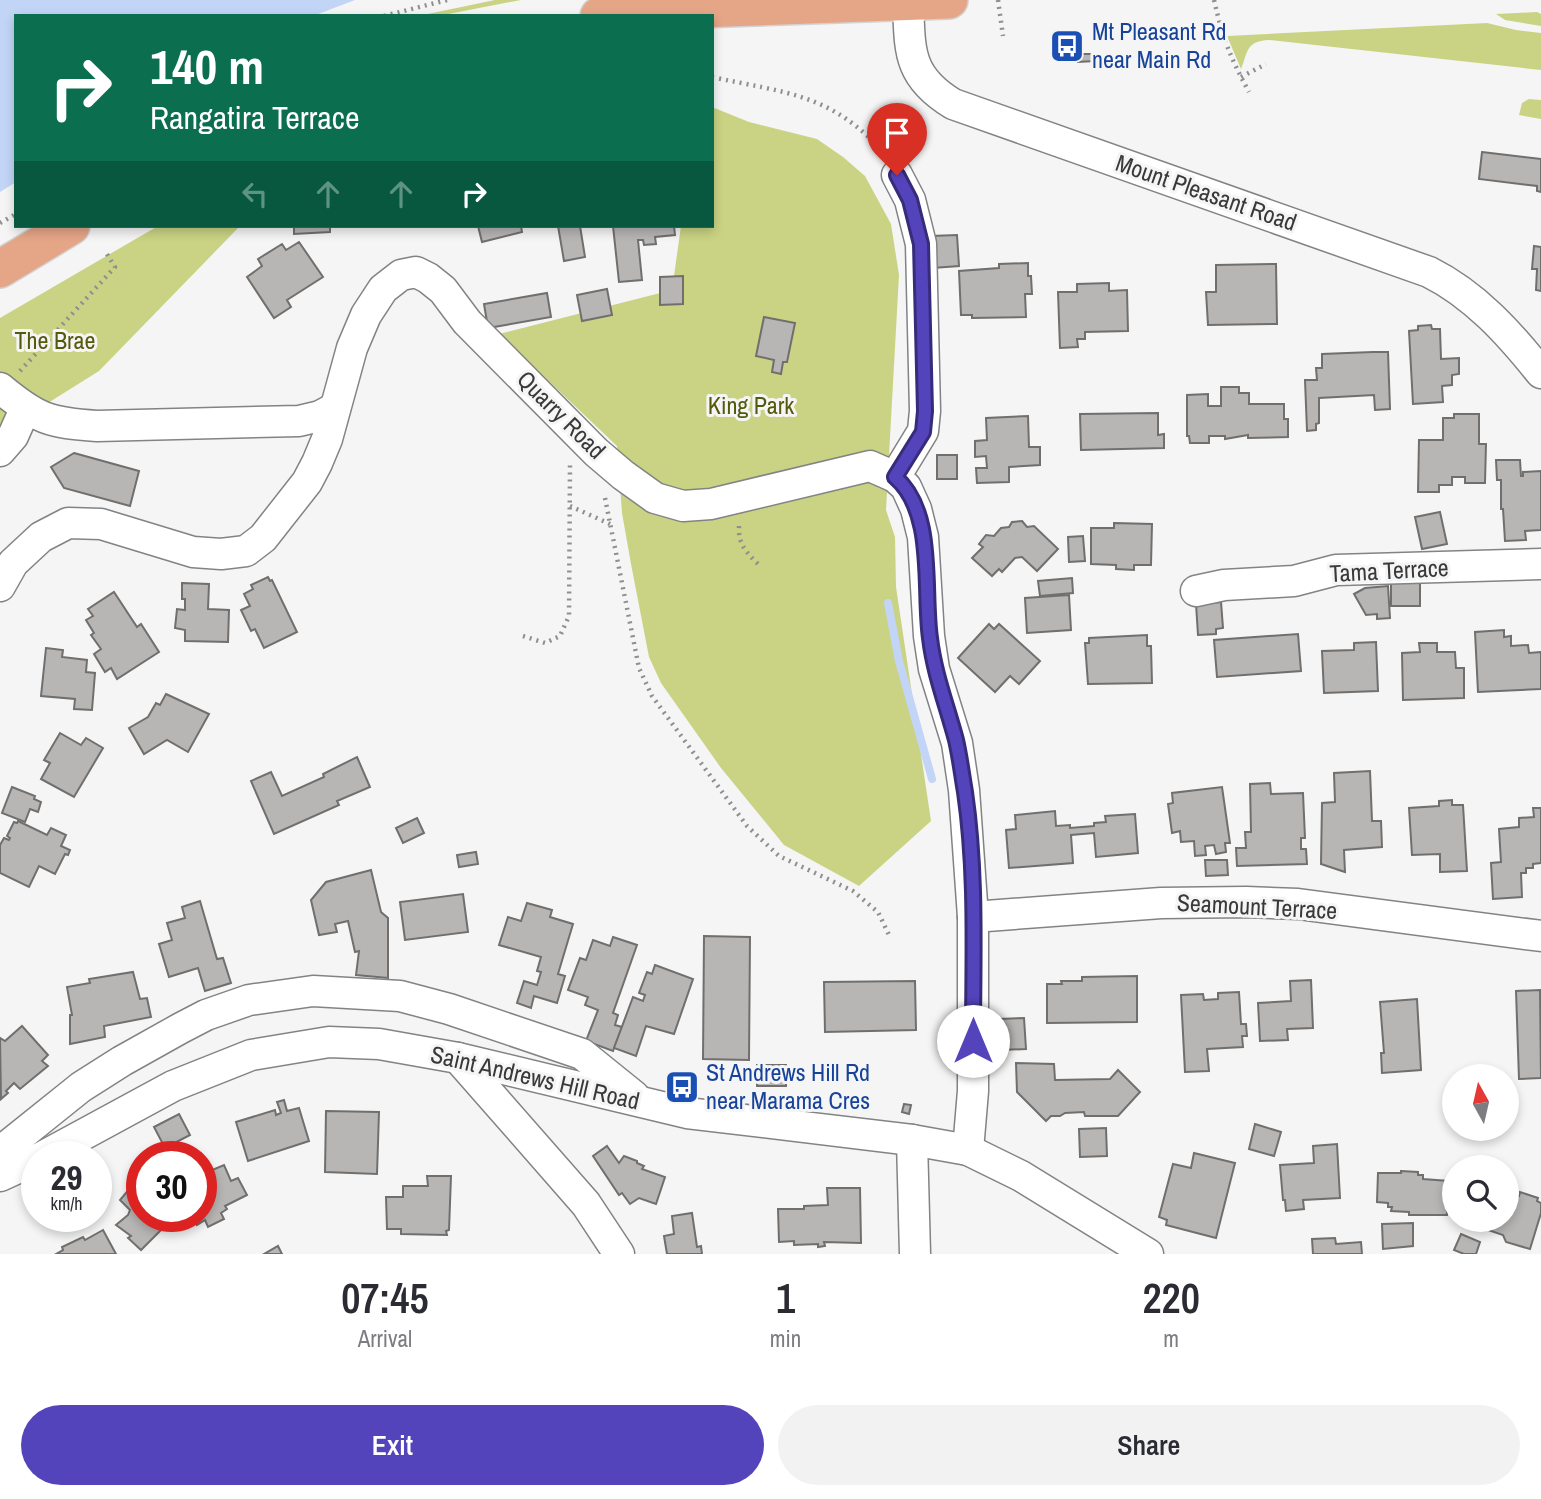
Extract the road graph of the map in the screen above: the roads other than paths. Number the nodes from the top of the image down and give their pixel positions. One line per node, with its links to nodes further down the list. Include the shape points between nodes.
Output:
1 (949, 0): 2 (main road)
2 (908, 2): 3 (main road); 7 (street, Mount Pleasant Road, via 912,62 935,94 1429,272 1489,314)
3 (623, 14)
4 (897, 175): 12 (street, via 910,200 921,244 925,411 923,432)
5 (68, 228): 6 (main road)
6 (0, 269)
7 (1541, 373)
8 (5, 383): 10 (street)
9 (335, 408): 10 (street, via 299,421 97,426 70,424); 12 (street, Quarry Road, via 366,315 383,289 401,275 416,272 443,290 467,322 596,452 655,498 683,506 711,504 870,466); 14 (street, via 307,482 263,538 246,551 193,552 102,524 68,523 41,537 13,564)
10 (25, 410): 11 (street)
11 (0, 451)
12 (895, 477): 16 (street, via 906,486 923,537 934,669 957,743 967,807)
13 (1541, 564): 15 (street, Tama Terrace, via 1336,570 1294,581)
14 (0, 586)
15 (1196, 591)
16 (973, 917): 17 (street, Seamount Terrace, via 1161,903 1245,902 1298,904); 22 (street, via 973,1091)
17 (1541, 936)
18 (458, 1058): 19 (street, Saint Andrews Hill Road); 21 (street, Saint Andrews Hill Road, via 329,1042 251,1055 173,1086); 26 (street, via 586,1204)
19 (643, 1104): 20 (street, Saint Andrews Hill Road, via 740,1121); 23 (street, via 582,1054 400,996 313,990 249,1000 206,1015 81,1087)
20 (912, 1140): 22 (street, Saint Andrews Hill Road); 27 (street)
21 (72, 1141)
22 (968, 1150): 28 (street, Saint Andrews Hill Road, via 1021,1176)
23 (0, 1152)
24 (21, 1166): 25 (street)
25 (0, 1176)
26 (618, 1254)
27 (915, 1254)
28 (1148, 1254)

